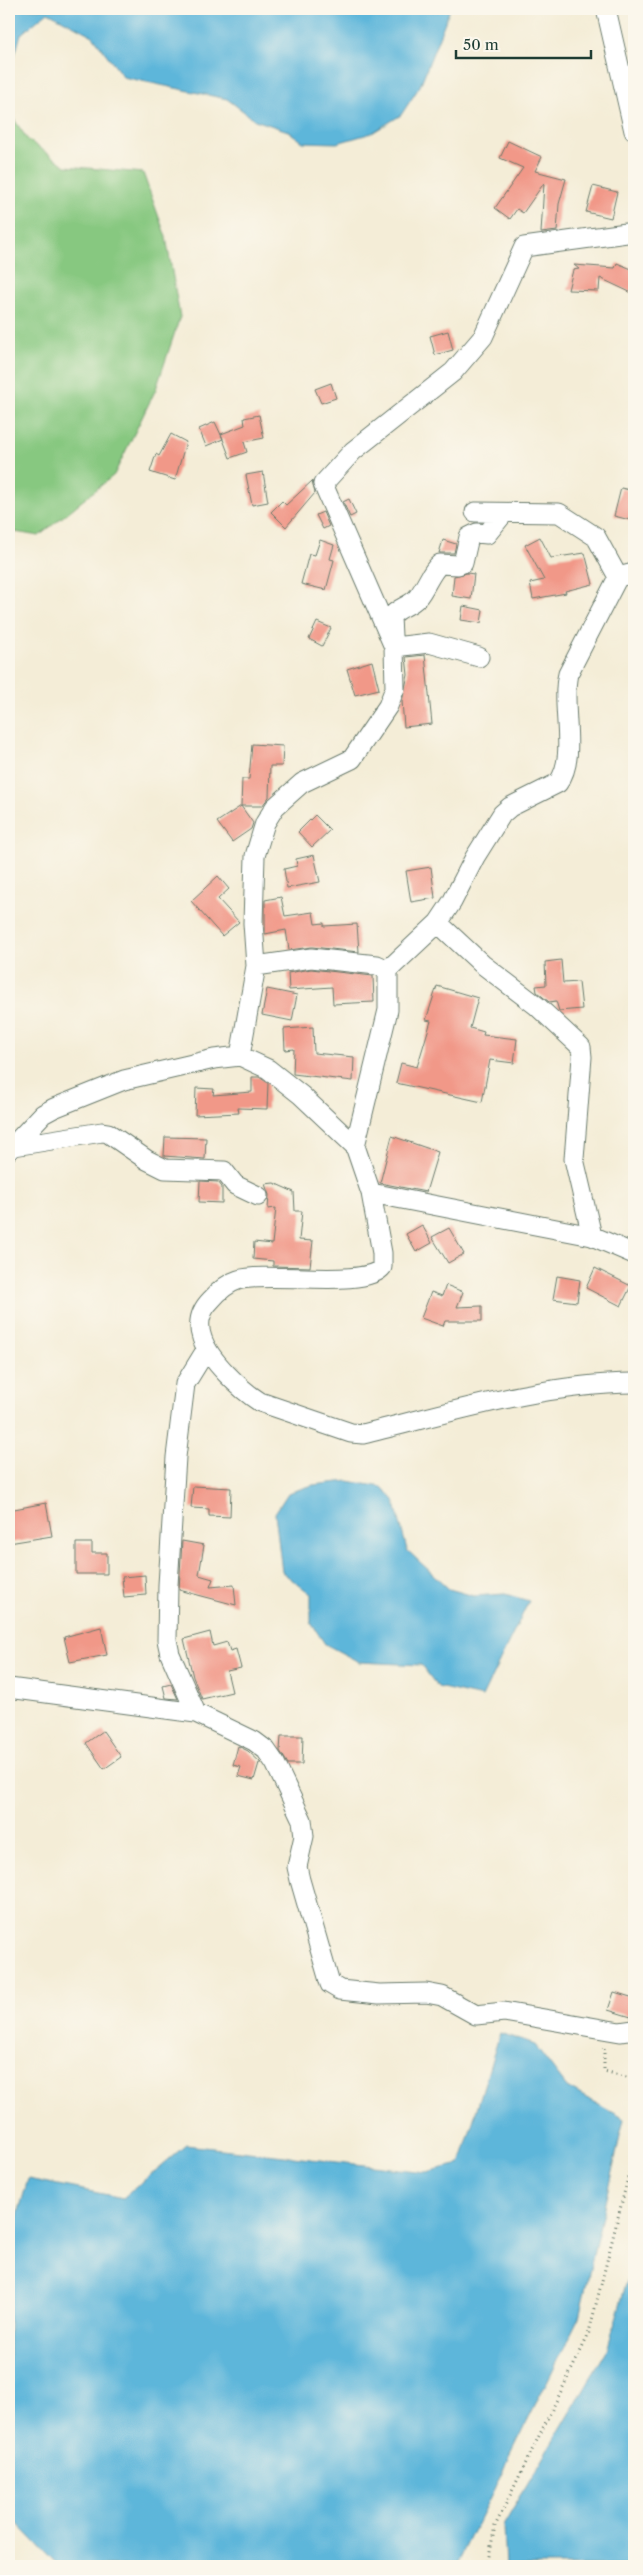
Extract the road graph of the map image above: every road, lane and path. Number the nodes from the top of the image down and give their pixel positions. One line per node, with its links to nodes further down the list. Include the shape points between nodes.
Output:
1 (606, 9): 2 (street)
2 (634, 131)
3 (634, 232): 7 (street, via 524,247 483,337 453,372 353,451 323,484)
4 (475, 512): 5 (street)
5 (504, 513): 6 (street, via 559,513 596,537); 7 (street, via 487,534 477,533 469,537 463,563 440,564 418,597 411,604 395,610 390,617)
6 (626, 575): 9 (street, via 568,674 565,691 567,748 563,777 558,783 502,814)
7 (394, 647): 8 (street, via 429,643); 10 (street, via 395,688 388,706 352,759 302,783 275,807 265,823 255,856 253,923)
8 (479, 657)
9 (438, 923): 11 (street); 17 (street, via 482,964 538,1006 581,1047 574,1160)
10 (256, 966): 11 (street, via 311,958); 12 (street)
11 (388, 970): 13 (street, via 388,1010)
12 (240, 1056): 13 (street, via 268,1069); 14 (street, via 124,1080 54,1108 43,1114)
13 (355, 1146): 15 (street)
14 (11, 1148): 16 (street, via 108,1133 155,1165 165,1169 224,1171 235,1185)
15 (371, 1193): 17 (street); 19 (street, via 383,1262 378,1273 319,1278 256,1276 236,1280 218,1292 201,1314 200,1327)
16 (258, 1196)
17 (592, 1236): 18 (street)
18 (634, 1254)
19 (206, 1350): 20 (street, via 260,1402 351,1433 363,1434 442,1412 539,1392); 22 (street, via 185,1384 176,1457 168,1585 167,1640 170,1654)
20 (634, 1383)
21 (9, 1688): 22 (street)
22 (196, 1713): 23 (street, via 254,1740 266,1750 288,1788 302,1820 304,1836 297,1867 330,1984 340,1990 379,1994 426,1993 442,1996 476,2015 504,2012)
23 (604, 2030): 24 (street); 25 (path, via 604,2070)
24 (634, 2030)
25 (634, 2079)
26 (634, 2154): 27 (path, via 588,2336 495,2526)
27 (487, 2566)

